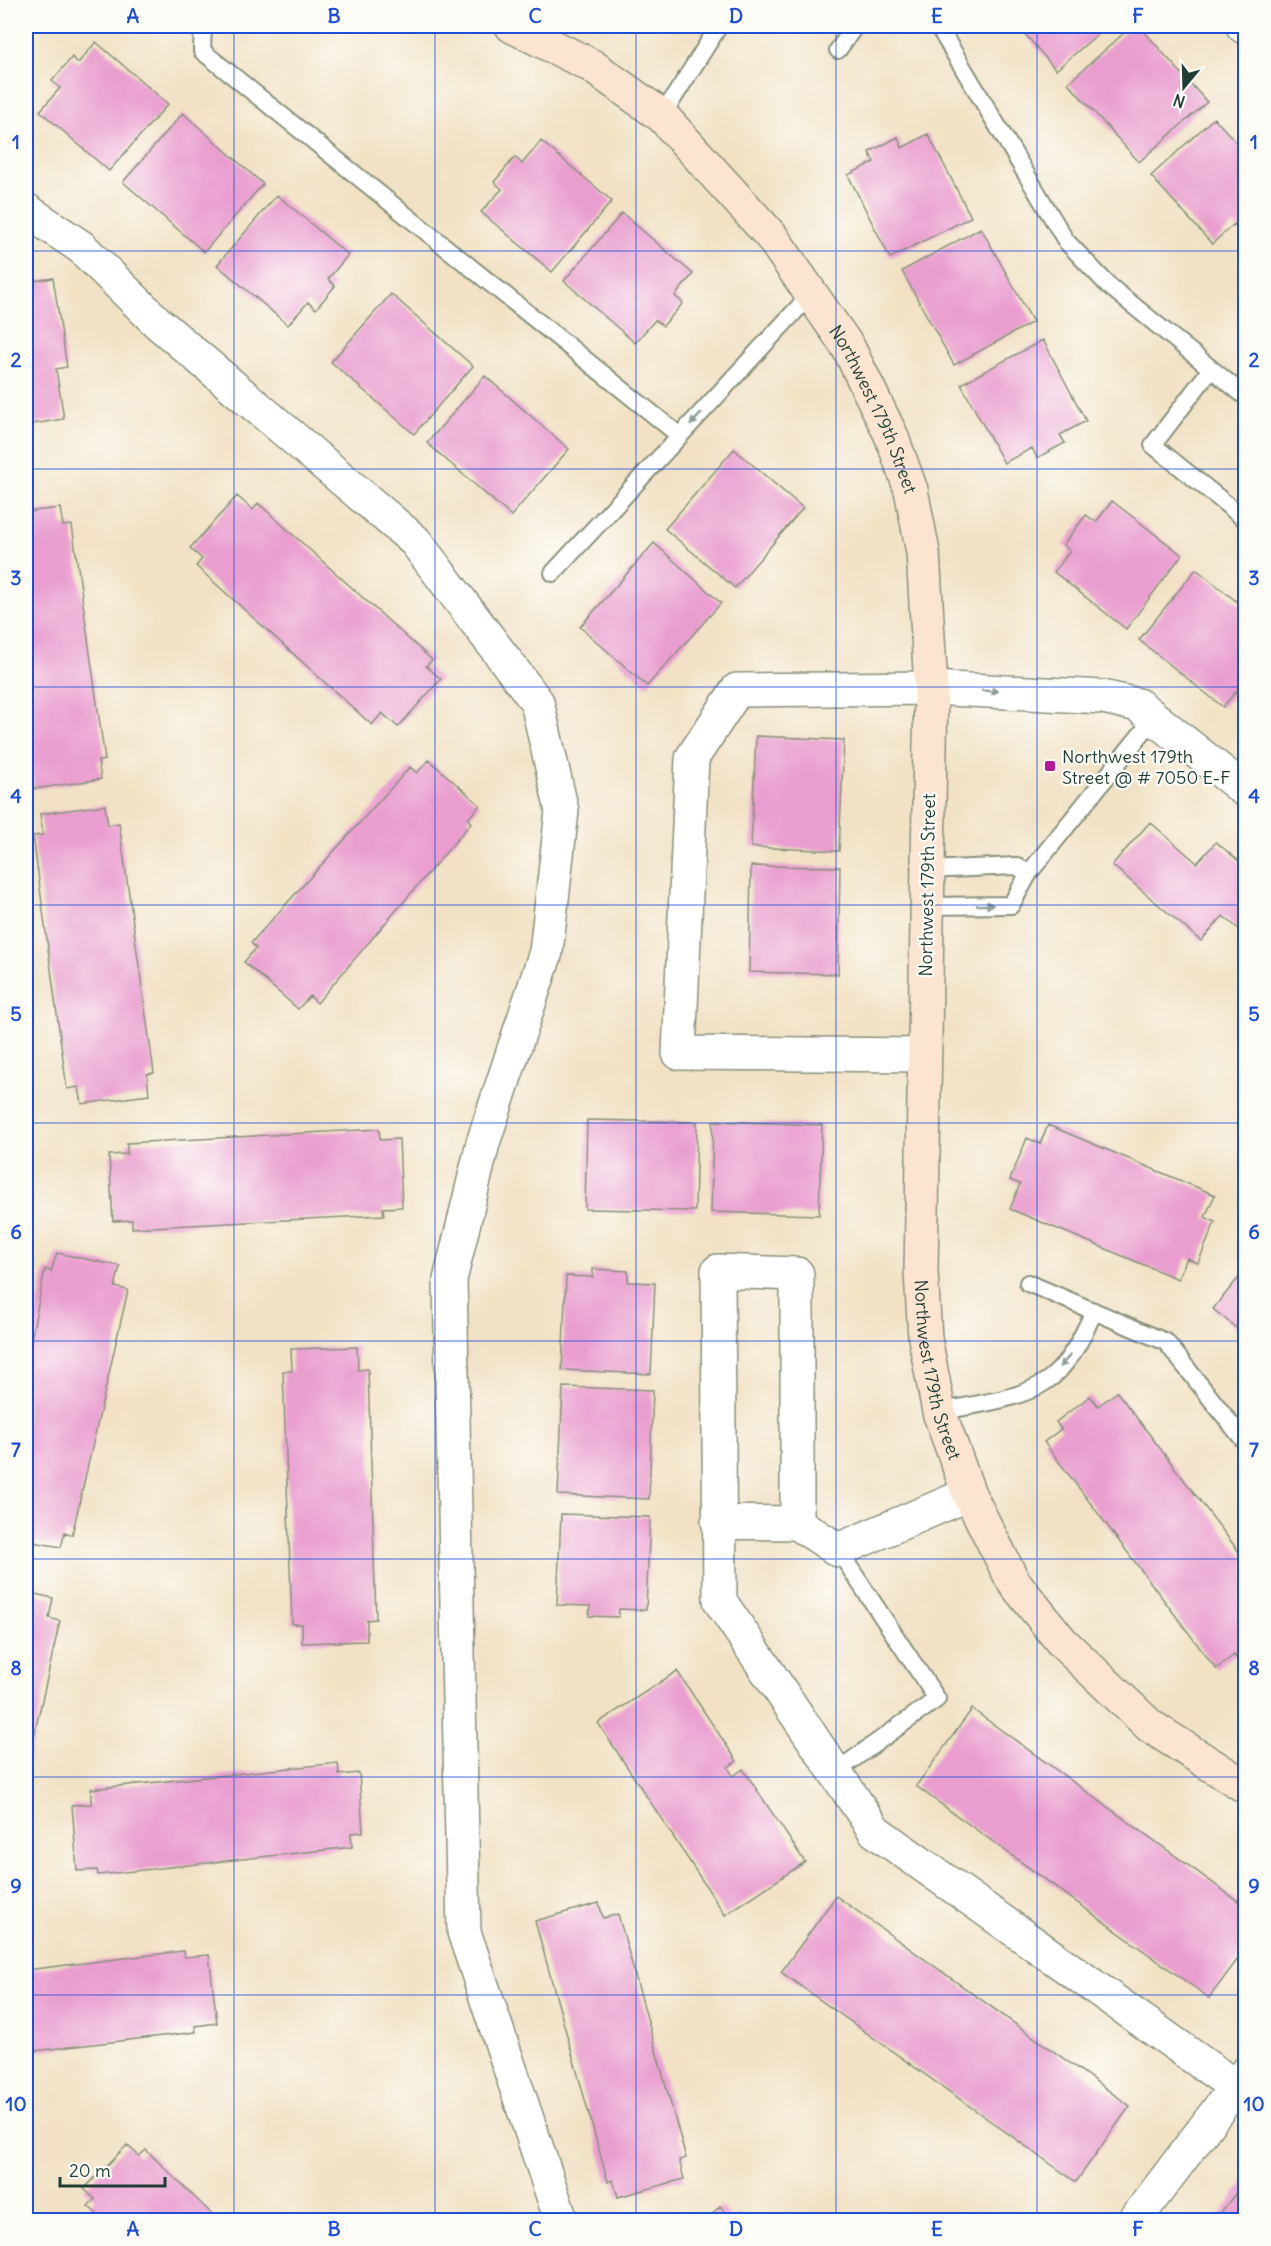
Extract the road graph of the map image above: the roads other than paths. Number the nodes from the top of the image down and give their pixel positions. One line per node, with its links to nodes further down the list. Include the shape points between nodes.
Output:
1 (512, 26): 7 (street, Northwest 179th Street, via 592,66)
2 (719, 26): 7 (lane)
3 (855, 26): 6 (lane)
4 (938, 26): 10 (lane, via 1066,241 1108,285)
5 (203, 29): 12 (lane, via 202,51)
6 (838, 50)
7 (662, 116): 9 (street, Northwest 179th Street, via 771,236)
8 (26, 210): 33 (street, via 81,247 158,324 415,541 537,702 562,811 546,952 483,1143 450,1292 464,1932)
9 (811, 294): 12 (lane, one-way to 12); 15 (street, Northwest 179th Street, via 853,357 891,435 911,490 924,552)
10 (1211, 369): 11 (lane); 13 (lane, via 1153,445)
11 (1245, 397)
12 (680, 436): 14 (lane)
13 (1245, 520)
14 (554, 573)
15 (931, 688): 16 (street, one-way to 16, via 1103,697 1138,705); 18 (street, Northwest 179th Street); 21 (street, via 737,690 692,758 679,1053)
16 (1154, 718): 17 (street); 19 (lane)
17 (1245, 791)
18 (927, 870): 19 (lane, via 1016,866); 20 (street, Northwest 179th Street)
19 (1029, 873): 20 (lane, one-way to 19, via 1011,905)
20 (926, 906): 21 (street, Northwest 179th Street)
21 (924, 1055): 24 (street, Northwest 179th Street, via 921,1272 925,1338)
22 (1028, 1283): 23 (lane)
23 (1094, 1311): 24 (lane, one-way to 24, via 1078,1346 1046,1382 1014,1395); 25 (lane, via 1166,1342)
24 (939, 1412): 26 (street, Northwest 179th Street)
25 (1245, 1443)
26 (969, 1494): 29 (street); 31 (street, Northwest 179th Street, via 1013,1581 1062,1642 1150,1726)
27 (718, 1522): 28 (street); 28 (street, via 718,1271 797,1274); 30 (street, via 720,1600)
28 (797, 1523): 29 (street)
29 (838, 1550): 30 (lane, via 937,1699)
30 (834, 1773): 32 (street, via 875,1831)
31 (1245, 1787)
32 (1241, 2081): 34 (street)
33 (561, 2220)
34 (1135, 2220)

